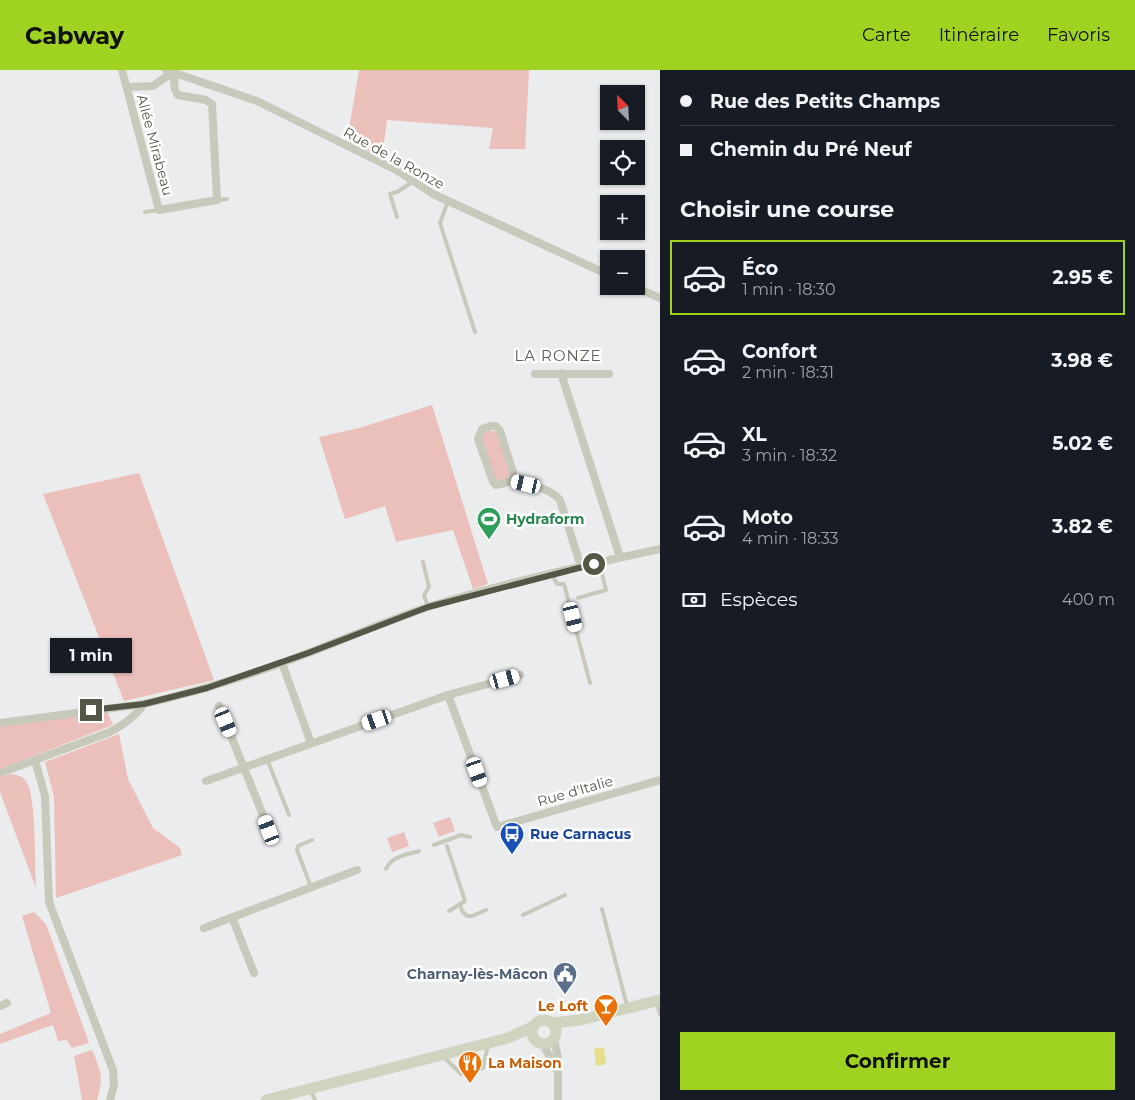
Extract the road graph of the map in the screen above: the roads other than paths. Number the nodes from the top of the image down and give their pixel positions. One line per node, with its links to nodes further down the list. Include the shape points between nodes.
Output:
1 (122, 70): 3 (street, Allée Mirabeau)
2 (169, 71): 3 (street, Allée Mirabeau, via 153,86); 4 (street, Rue de la Ronze, via 258,101 396,170); 6 (street, via 178,95 212,104)
3 (127, 87): 8 (street, Allée Mirabeau)
4 (412, 182): 7 (street, Rue de la Ronze); 10 (lane, via 390,194)
5 (227, 199): 6 (lane, Allée Mirabeau)
6 (217, 200): 8 (street, Allée Mirabeau)
7 (448, 201): 11 (street, Rue de la Ronze); 14 (lane, via 440,223)
8 (159, 210): 9 (lane)
9 (145, 212)
10 (397, 217)
11 (600, 271)
12 (645, 292): 13 (street)
13 (660, 298)
14 (475, 332)
15 (561, 373): 16 (street); 17 (street); 20 (street)
16 (535, 374)
17 (609, 374)
18 (513, 481): 18 (street, via 500,431 496,426 482,429 478,439 493,482 496,485); 23 (street, via 556,495)
19 (660, 549): 20 (street)
20 (620, 558): 22 (street)
21 (423, 562): 26 (lane, via 429,586 424,595)
22 (600, 562): 23 (street); 25 (lane, via 606,590)
23 (581, 566): 24 (street)
24 (552, 574): 26 (street); 29 (lane, via 557,584 564,584)
25 (578, 598)
26 (428, 607): 27 (street)
27 (282, 662): 31 (street, via 207,688); 34 (street)
28 (520, 675): 30 (street)
29 (590, 683)
30 (448, 694): 34 (street); 39 (street, Rue d'Italie, via 496,827)
31 (144, 704): 33 (street); 36 (street, via 126,723 110,732)
32 (219, 706): 37 (street)
33 (0, 724)
34 (310, 743): 35 (street)
35 (268, 759): 37 (street); 41 (lane)
36 (35, 760): 38 (street); 70 (street, via 45,796 49,902 113,1070)
37 (245, 768): 40 (street); 42 (street)
38 (0, 773)
39 (660, 780)
40 (206, 781)
41 (289, 815)
42 (269, 830)
43 (470, 837): 45 (lane, via 462,835)
44 (312, 840): 50 (lane, via 298,846 297,850)
45 (434, 845)
46 (448, 846): 52 (lane, via 465,901)
47 (419, 850): 48 (lane, via 393,859)
48 (386, 869)
49 (357, 870): 50 (street)
50 (311, 887): 57 (street)
51 (564, 895): 56 (lane)
52 (460, 904): 54 (lane, via 467,916); 55 (lane)
53 (602, 909): 61 (lane)
54 (486, 910)
55 (449, 911)
56 (523, 915)
57 (232, 917): 58 (street); 59 (street)
58 (204, 928)
59 (254, 973)
60 (658, 1000): 61 (main road); 62 (lane)
61 (627, 1008): 64 (main road, via 580,1020)
62 (660, 1014)
63 (534, 1026): 64 (main road, via 532,1031); 64 (main road, via 546,1020); 65 (main road)
64 (548, 1036): 65 (main road); 68 (street); 68 (street, via 558,1058)
65 (508, 1038): 66 (main road)
66 (488, 1043): 67 (main road); 67 (lane, via 483,1068 461,1074)
67 (443, 1055): 69 (main road)
68 (557, 1070): 73 (street)
69 (310, 1089): 71 (main road); 72 (lane)
70 (110, 1100)
71 (266, 1100)
72 (315, 1100)
73 (558, 1100)

